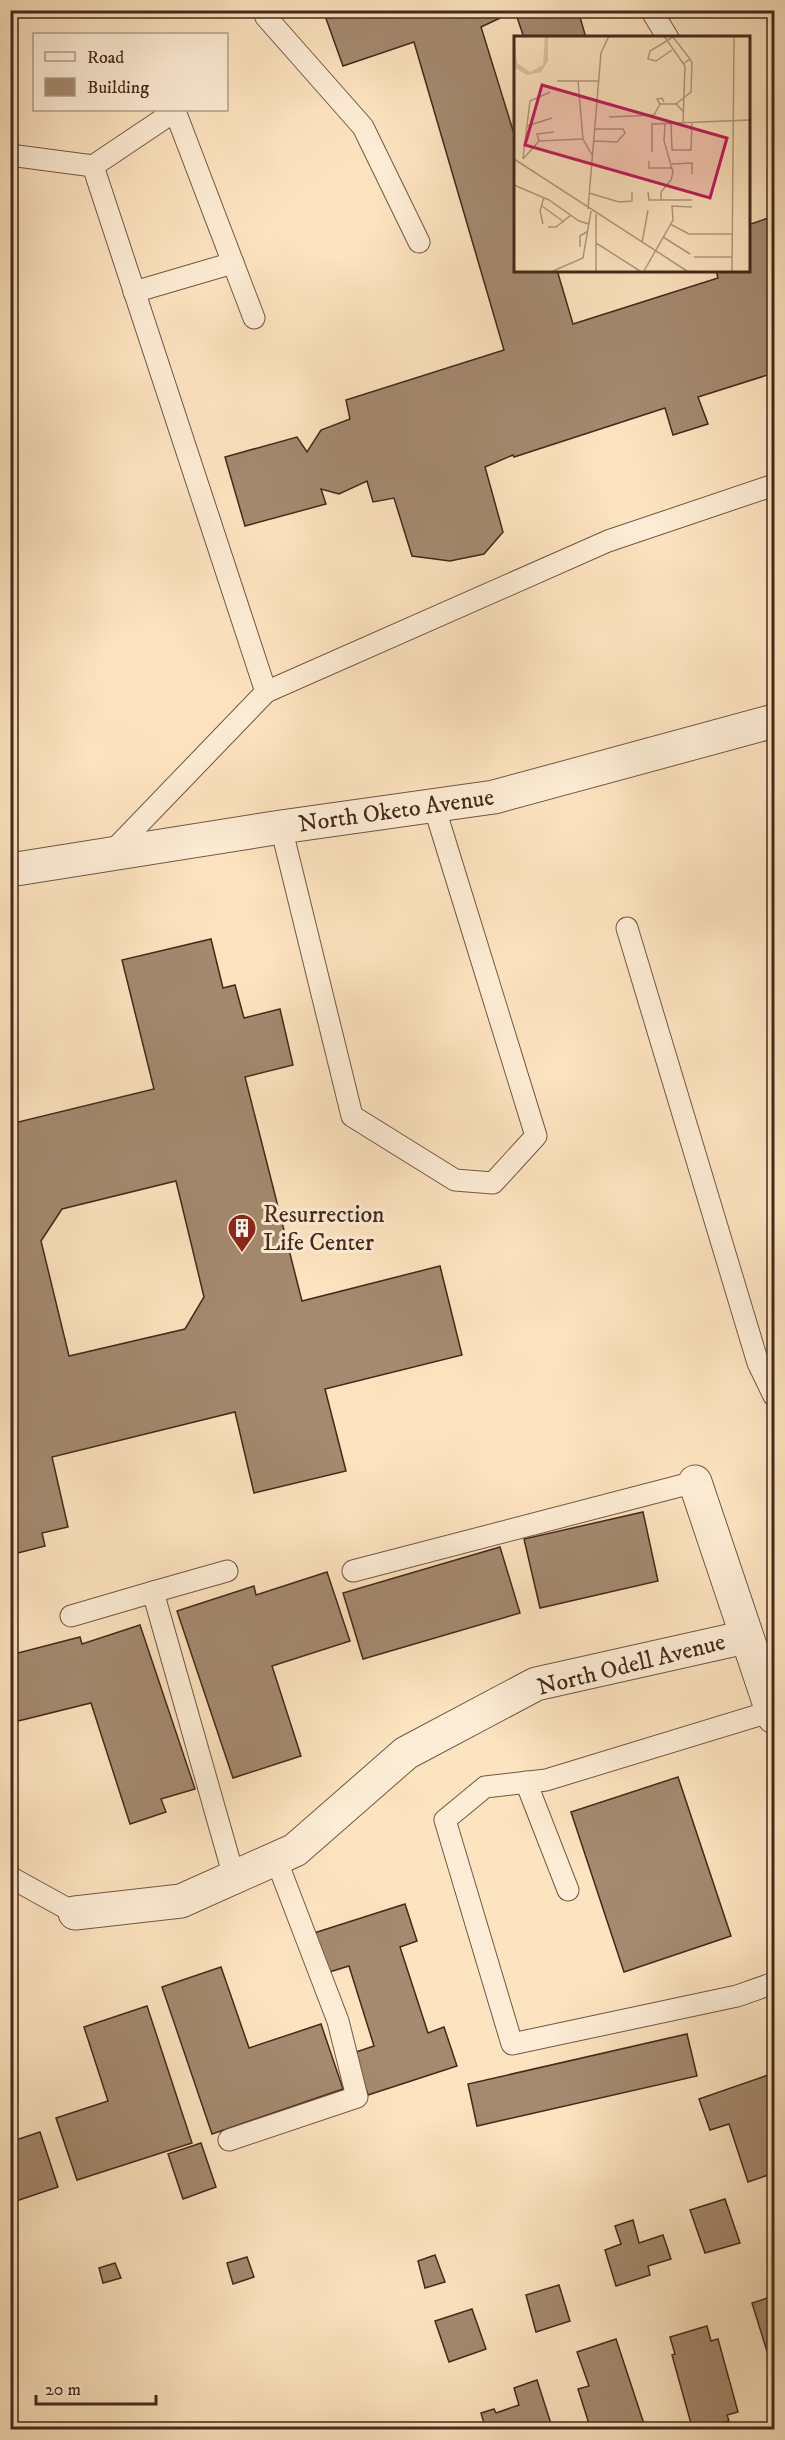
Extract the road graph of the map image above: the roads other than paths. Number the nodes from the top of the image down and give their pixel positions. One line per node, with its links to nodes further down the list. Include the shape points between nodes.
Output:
1 (262, 10): 6 (lane, via 363,127)
2 (651, 10): 3 (lane)
3 (667, 36)
4 (10, 155): 5 (lane)
5 (93, 166): 7 (lane, via 175,111); 8 (lane)
6 (419, 242)
7 (233, 263): 8 (lane); 9 (lane)
8 (134, 292): 11 (lane)
9 (254, 318)
10 (774, 485): 11 (lane, via 608,541)
11 (266, 692): 15 (lane)
12 (774, 721): 13 (street, North Oketo Avenue, via 494,797)
13 (434, 806): 14 (street, North Oketo Avenue); 14 (lane, via 536,1136 494,1184 454,1180 352,1116)
14 (281, 827): 15 (street, North Oketo Avenue)
15 (109, 854): 16 (street, North Oketo Avenue)
16 (10, 870)
17 (627, 928): 18 (lane, via 758,1363)
18 (774, 1396)
19 (695, 1482): 21 (lane); 24 (street)
20 (227, 1571): 22 (lane)
21 (353, 1571)
22 (153, 1592): 23 (lane); 29 (lane)
23 (71, 1616)
24 (746, 1637): 25 (street); 27 (street, North Odell Avenue, via 536,1684 406,1754 295,1850)
25 (773, 1714): 26 (lane, via 546,1780)
26 (526, 1782): 30 (lane); 32 (lane, via 485,1787 445,1820 512,2044 737,1996)
27 (276, 1859): 29 (street, North Odell Avenue); 33 (lane, via 338,2021 357,2097)
28 (10, 1877): 31 (lane)
29 (234, 1877): 31 (street, North Odell Avenue, via 181,1901)
30 (568, 1890)
31 (75, 1912)
32 (774, 1983)
33 (229, 2140)

